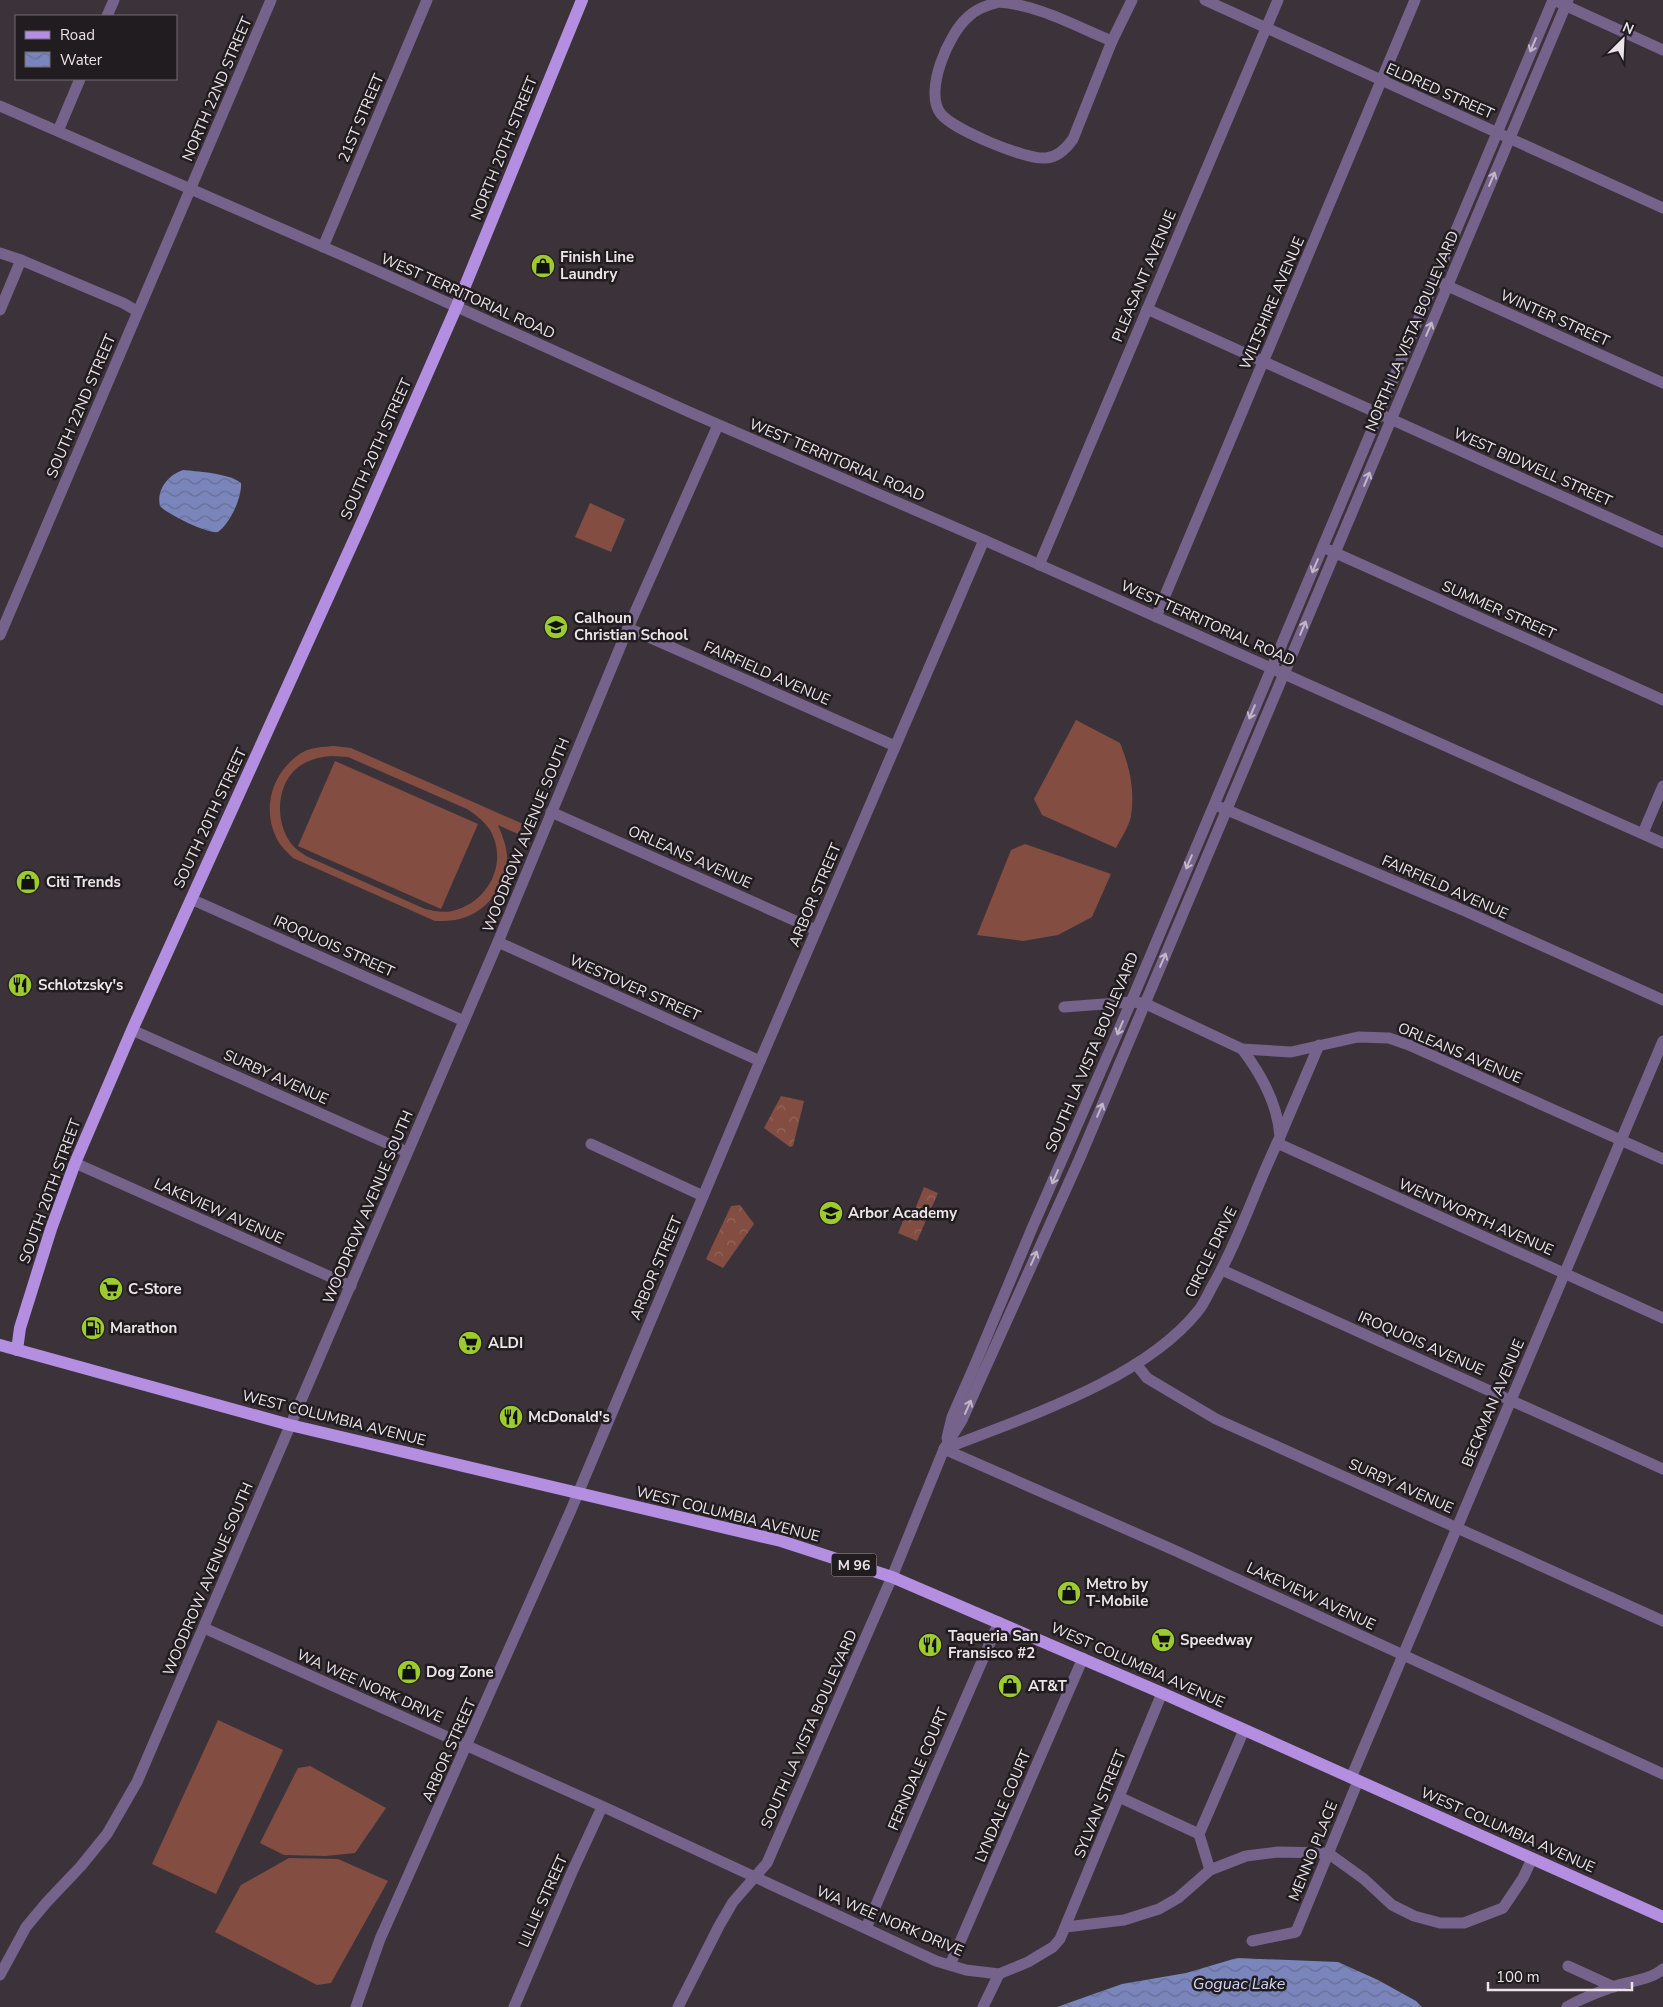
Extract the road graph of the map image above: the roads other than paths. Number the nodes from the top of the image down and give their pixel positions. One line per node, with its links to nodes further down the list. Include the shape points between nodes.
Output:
1 (114, 0): 11 (street)
2 (271, 0): 21 (street, NORTH 22ND STREET)
3 (427, 0): 23 (street, 21ST STREET)
4 (582, 0): 28 (main road, NORTH 20TH STREET)
5 (1132, 0): 13 (street)
6 (1205, 0): 12 (street, ELDRED STREET)
7 (1278, 0): 12 (street, PLEASANT AVENUE)
8 (1415, 0): 16 (street, WILTSHIRE AVENUE)
9 (1552, 0): 10 (street); 19 (street, NORTH LA VISTA BOULEVARD, one-way to 19)
10 (1567, 3): 14 (street); 20 (street, NORTH LA VISTA BOULEVARD)
11 (107, 15)
12 (1266, 29): 16 (street, ELDRED STREET); 29 (street, PLEASANT AVENUE)
13 (1112, 42): 13 (street, via 1073,140 1058,155 1047,158 1022,155 967,132 941,114 936,106 936,79 947,50 956,31 979,8 998,2 1017,3)
14 (1663, 50)
15 (80, 80): 18 (street)
16 (1381, 81): 19 (street, ELDRED STREET); 32 (street, WILTSHIRE AVENUE)
17 (0, 106): 18 (street, WEST TERRITORIAL ROAD)
18 (58, 131): 21 (street, WEST TERRITORIAL ROAD)
19 (1496, 133): 20 (street, ELDRED STREET); 26 (street, NORTH LA VISTA BOULEVARD)
20 (1509, 139): 22 (street, ELDRED STREET); 27 (street, NORTH LA VISTA BOULEVARD, one-way to 20)
21 (191, 189): 23 (street, WEST TERRITORIAL ROAD); 31 (street, SOUTH 22ND STREET)
22 (1663, 208)
23 (323, 247): 28 (street, WEST TERRITORIAL ROAD)
24 (2, 253): 25 (street)
25 (22, 260): 30 (street); 31 (street)
26 (1435, 280): 27 (street, WINTER STREET); 34 (street, NORTH LA VISTA BOULEVARD)
27 (1448, 286): 33 (street, WINTER STREET); 35 (street, NORTH LA VISTA BOULEVARD, one-way to 27)
28 (456, 308): 36 (street, WEST TERRITORIAL ROAD); 55 (main road, SOUTH 20TH STREET)
29 (1147, 309): 32 (street); 41 (street, PLEASANT AVENUE)
30 (0, 310)
31 (137, 311): 44 (street, SOUTH 22ND STREET)
32 (1264, 362): 34 (street); 42 (street, WILTSHIRE AVENUE)
33 (1663, 383)
34 (1379, 414): 35 (street, WEST BIDWELL STREET); 39 (street, NORTH LA VISTA BOULEVARD)
35 (1392, 419): 38 (street, WEST BIDWELL STREET); 40 (street, NORTH LA VISTA BOULEVARD, one-way to 35)
36 (718, 425): 37 (street, WEST TERRITORIAL ROAD); 43 (street, WOODROW AVENUE SOUTH)
37 (984, 540): 41 (street, WEST TERRITORIAL ROAD); 48 (street, ARBOR STREET)
38 (1663, 542)
39 (1323, 547): 40 (street, SUMMER STREET); 45 (street, NORTH LA VISTA BOULEVARD, one-way to 45)
40 (1336, 552): 46 (street, NORTH LA VISTA BOULEVARD, one-way to 40); 47 (street, SUMMER STREET)
41 (1039, 564): 42 (street, WEST TERRITORIAL ROAD)
42 (1156, 617): 45 (street, WEST TERRITORIAL ROAD)
43 (628, 628): 48 (street, FAIRFIELD AVENUE); 52 (street, WOODROW AVENUE SOUTH)
44 (0, 635)
45 (1271, 667): 46 (street, WEST TERRITORIAL ROAD); 50 (street, SOUTH LA VISTA BOULEVARD, one-way to 50)
46 (1284, 673): 51 (street, SOUTH LA VISTA BOULEVARD); 53 (street, WEST TERRITORIAL ROAD)
47 (1663, 700)
48 (894, 746): 56 (street, ARBOR STREET)
49 (1663, 786): 53 (street)
50 (1213, 805): 51 (street, FAIRFIELD AVENUE); 59 (street, SOUTH LA VISTA BOULEVARD, one-way to 59)
51 (1227, 809): 58 (street, FAIRFIELD AVENUE); 60 (street, SOUTH LA VISTA BOULEVARD, one-way to 51)
52 (551, 812): 56 (street, ORLEANS AVENUE); 57 (street, WOODROW AVENUE SOUTH)
53 (1642, 833): 54 (street, WEST TERRITORIAL ROAD)
54 (1663, 842)
55 (191, 899): 62 (street, IROQUOIS STREET); 63 (main road, SOUTH 20TH STREET)
56 (816, 930): 67 (street, ARBOR STREET)
57 (498, 942): 62 (street, WOODROW AVENUE SOUTH); 67 (street, WESTOVER STREET)
58 (1663, 1000)
59 (1131, 1002): 60 (street, ORLEANS AVENUE); 61 (street, ORLEANS AVENUE); 84 (street, SOUTH LA VISTA BOULEVARD, one-way to 84, via 952,1417)
60 (1144, 1003): 66 (street, ORLEANS AVENUE); 84 (street, SOUTH LA VISTA BOULEVARD, one-way to 60, via 962,1420)
61 (1064, 1006)
62 (464, 1021): 71 (street, WOODROW AVENUE SOUTH)
63 (132, 1030): 71 (street, SURBY AVENUE); 73 (main road, SOUTH 20TH STREET)
64 (1663, 1041): 69 (street, BECKMAN AVENUE)
65 (1319, 1046): 66 (street, ORLEANS AVENUE, via 1291,1052); 68 (street, CIRCLE DRIVE); 69 (street, ORLEANS AVENUE, via 1358,1037 1396,1040)
66 (1242, 1049): 68 (street, via 1257,1069 1270,1098 1280,1126)
67 (760, 1061): 74 (street, ARBOR STREET)
68 (1279, 1140): 75 (street, CIRCLE DRIVE); 76 (street, WENTWORTH AVENUE)
69 (1622, 1140): 72 (street, ORLEANS AVENUE); 76 (street, BECKMAN AVENUE)
70 (591, 1144): 74 (street)
71 (407, 1152): 77 (street, WOODROW AVENUE SOUTH)
72 (1663, 1159)
73 (75, 1163): 77 (street, LAKEVIEW AVENUE); 80 (main road, SOUTH 20TH STREET, via 51,1229)
74 (702, 1196): 86 (street, ARBOR STREET)
75 (1222, 1270): 81 (street, CIRCLE DRIVE, via 1198,1310 1172,1339); 82 (street, IROQUOIS AVENUE)
76 (1565, 1274): 78 (street, WENTWORTH AVENUE); 82 (street, BECKMAN AVENUE)
77 (351, 1286): 83 (street, WOODROW AVENUE SOUTH)
78 (1663, 1318)
79 (0, 1345): 80 (main road, WEST COLUMBIA AVENUE / M 96)
80 (16, 1350): 83 (main road, WEST COLUMBIA AVENUE / M 96)
81 (1136, 1364): 84 (street, CIRCLE DRIVE, via 1102,1384); 87 (street, SURBY AVENUE, via 1147,1378 1216,1419)
82 (1510, 1400): 85 (street, IROQUOIS AVENUE); 87 (street, BECKMAN AVENUE)
83 (290, 1425): 86 (main road, WEST COLUMBIA AVENUE / M 96); 91 (street, WOODROW AVENUE SOUTH)
84 (944, 1449): 88 (street, SOUTH LA VISTA BOULEVARD); 92 (street, LAKEVIEW AVENUE)
85 (1663, 1470)
86 (577, 1494): 88 (main road, WEST COLUMBIA AVENUE / M 96, via 781,1541); 96 (street, ARBOR STREET)
87 (1457, 1527): 89 (street, SURBY AVENUE); 92 (street, BECKMAN AVENUE)
88 (892, 1578): 90 (main road, WEST COLUMBIA AVENUE / M 96); 105 (street, SOUTH LA VISTA BOULEVARD, via 767,1863)
89 (1663, 1621)
90 (999, 1622): 93 (main road, WEST COLUMBIA AVENUE / M 96); 108 (street, FERNDALE COURT)
91 (204, 1628): 96 (street, WA WEE NORK DRIVE); 114 (street, WOODROW AVENUE SOUTH, via 137,1782 121,1811 81,1866 26,1927)
92 (1403, 1655): 97 (street, LAKEVIEW AVENUE); 98 (street, BECKMAN AVENUE)
93 (1082, 1658): 94 (main road, WEST COLUMBIA AVENUE / M 96); 110 (street, LYNDALE COURT)
94 (1162, 1693): 95 (main road, WEST COLUMBIA AVENUE / M 96); 99 (street, SYLVAN STREET)
95 (1244, 1730): 98 (main road, WEST COLUMBIA AVENUE / M 96); 101 (street)
96 (467, 1745): 100 (street, WA WEE NORK DRIVE); 116 (street, ARBOR STREET, via 380,1939)
97 (1663, 1774)
98 (1354, 1779): 102 (street, MENNO PLACE); 103 (main road, WEST COLUMBIA AVENUE / M 96)
99 (1119, 1797): 101 (street); 107 (street, SYLVAN STREET)
100 (602, 1807): 105 (street, WA WEE NORK DRIVE); 117 (street, LILLIE STREET)
101 (1199, 1834): 104 (street)
102 (1328, 1853): 103 (street, via 1364,1879 1392,1905 1414,1916 1448,1923 1464,1923 1503,1908); 104 (street, via 1259,1854); 109 (street, MENNO PLACE, via 1296,1932)
103 (1532, 1859): 106 (main road, WEST COLUMBIA AVENUE / M 96)
104 (1210, 1870): 107 (street, via 1178,1898 1159,1909 1124,1920)
105 (754, 1877): 108 (street, WA WEE NORK DRIVE); 118 (street, SOUTH LA VISTA BOULEVARD, via 733,1902)
106 (1663, 1917)
107 (1066, 1927): 113 (street, WA WEE NORK DRIVE, via 1053,1947)
108 (866, 1928): 110 (street, WA WEE NORK DRIVE)
109 (1252, 1941)
110 (950, 1965): 113 (street, WA WEE NORK DRIVE)
111 (1568, 1966): 115 (street)
112 (1663, 1968): 115 (street, via 1655,1976)
113 (999, 1974): 119 (street)
114 (0, 1975)
115 (1614, 1987): 120 (street)
116 (356, 2007)
117 (514, 2007)
118 (678, 2007)
119 (983, 2007)
120 (1567, 2007)

